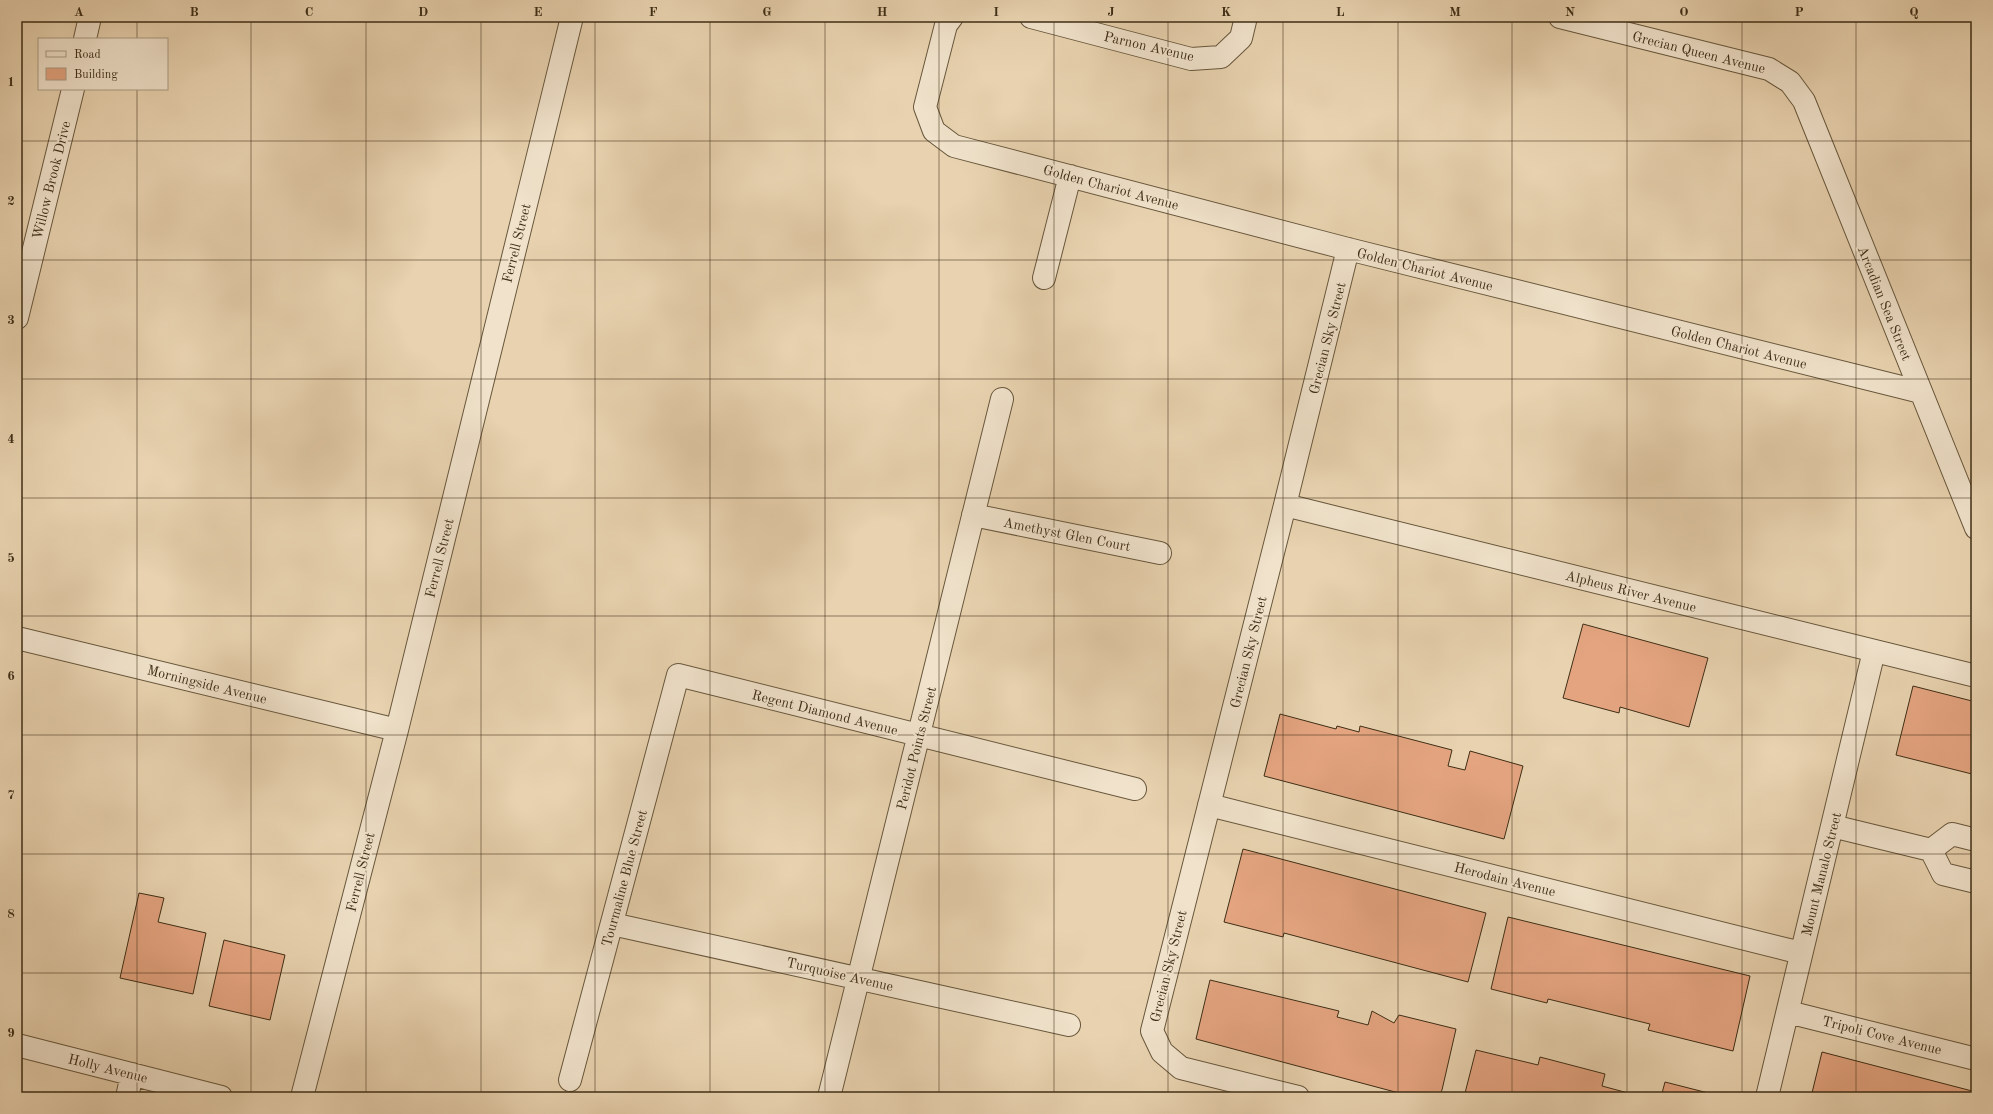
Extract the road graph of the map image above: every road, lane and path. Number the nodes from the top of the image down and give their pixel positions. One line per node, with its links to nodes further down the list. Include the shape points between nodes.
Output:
1 (90, 17): 7 (street)
2 (572, 17): 24 (street, Ferrell Street)
3 (952, 17): 10 (street, Golden Chariot Avenue, via 946,25 925,107 934,130 954,146)
4 (1031, 17): 5 (street, Parnon Avenue, via 1191,59 1221,57 1241,38)
5 (1246, 17)
6 (1560, 17): 8 (street, Grecian Queen Avenue, via 1769,69)
7 (85, 38)
8 (1790, 82): 14 (street, Arcadian Sea Street, via 1804,101)
9 (73, 90): 13 (street, Willow Brook Drive)
10 (1070, 176): 11 (street, Golden Chariot Avenue); 12 (street)
11 (1348, 250): 14 (street, Golden Chariot Avenue); 16 (street, Grecian Sky Street)
12 (1044, 278)
13 (17, 318)
14 (1921, 392): 18 (street, Arcadian Sea Street)
15 (1002, 399): 17 (street, Peridot Points Street)
16 (1285, 505): 21 (street, Alpheus River Avenue); 27 (street, Grecian Sky Street)
17 (973, 515): 19 (street, Amethyst Glen Court); 25 (street, Peridot Points Street)
18 (1976, 528)
19 (1160, 553)
20 (17, 638): 24 (street, Morningside Avenue)
21 (1874, 651): 23 (street, Alpheus River Avenue); 28 (street, Mount Manalo Street)
22 (678, 675): 25 (street, Regent Diamond Avenue); 32 (street, Tourmaline Blue Street)
23 (1976, 676)
24 (397, 730): 44 (street, Ferrell Street)
25 (919, 736): 26 (street, Regent Diamond Avenue); 34 (street, Peridot Points Street)
26 (1135, 789)
27 (1209, 805): 33 (street, Herodain Avenue); 41 (street, Grecian Sky Street, via 1152,1031 1162,1052 1181,1068)
28 (1832, 826): 30 (street); 33 (street, Mount Manalo Street)
29 (1976, 840): 30 (street, via 1952,834)
30 (1931, 850): 31 (street, via 1943,874)
31 (1976, 882)
32 (612, 924): 34 (street, Turquoise Avenue); 40 (street, Tourmaline Blue Street)
33 (1802, 954): 35 (street, Mount Manalo Street)
34 (859, 978): 36 (street, Turquoise Avenue); 45 (street, Peridot Points Street)
35 (1788, 1012): 38 (street, Tripoli Cove Avenue); 47 (street, Mount Manalo Street)
36 (1069, 1025)
37 (17, 1045): 39 (street, Holly Avenue)
38 (1976, 1059)
39 (132, 1074): 42 (street); 43 (street, Holly Avenue)
40 (570, 1080)
41 (1232, 1089): 46 (street)
42 (126, 1097)
43 (221, 1097)
44 (302, 1097)
45 (829, 1097)
46 (1298, 1097)
47 (1767, 1097)

